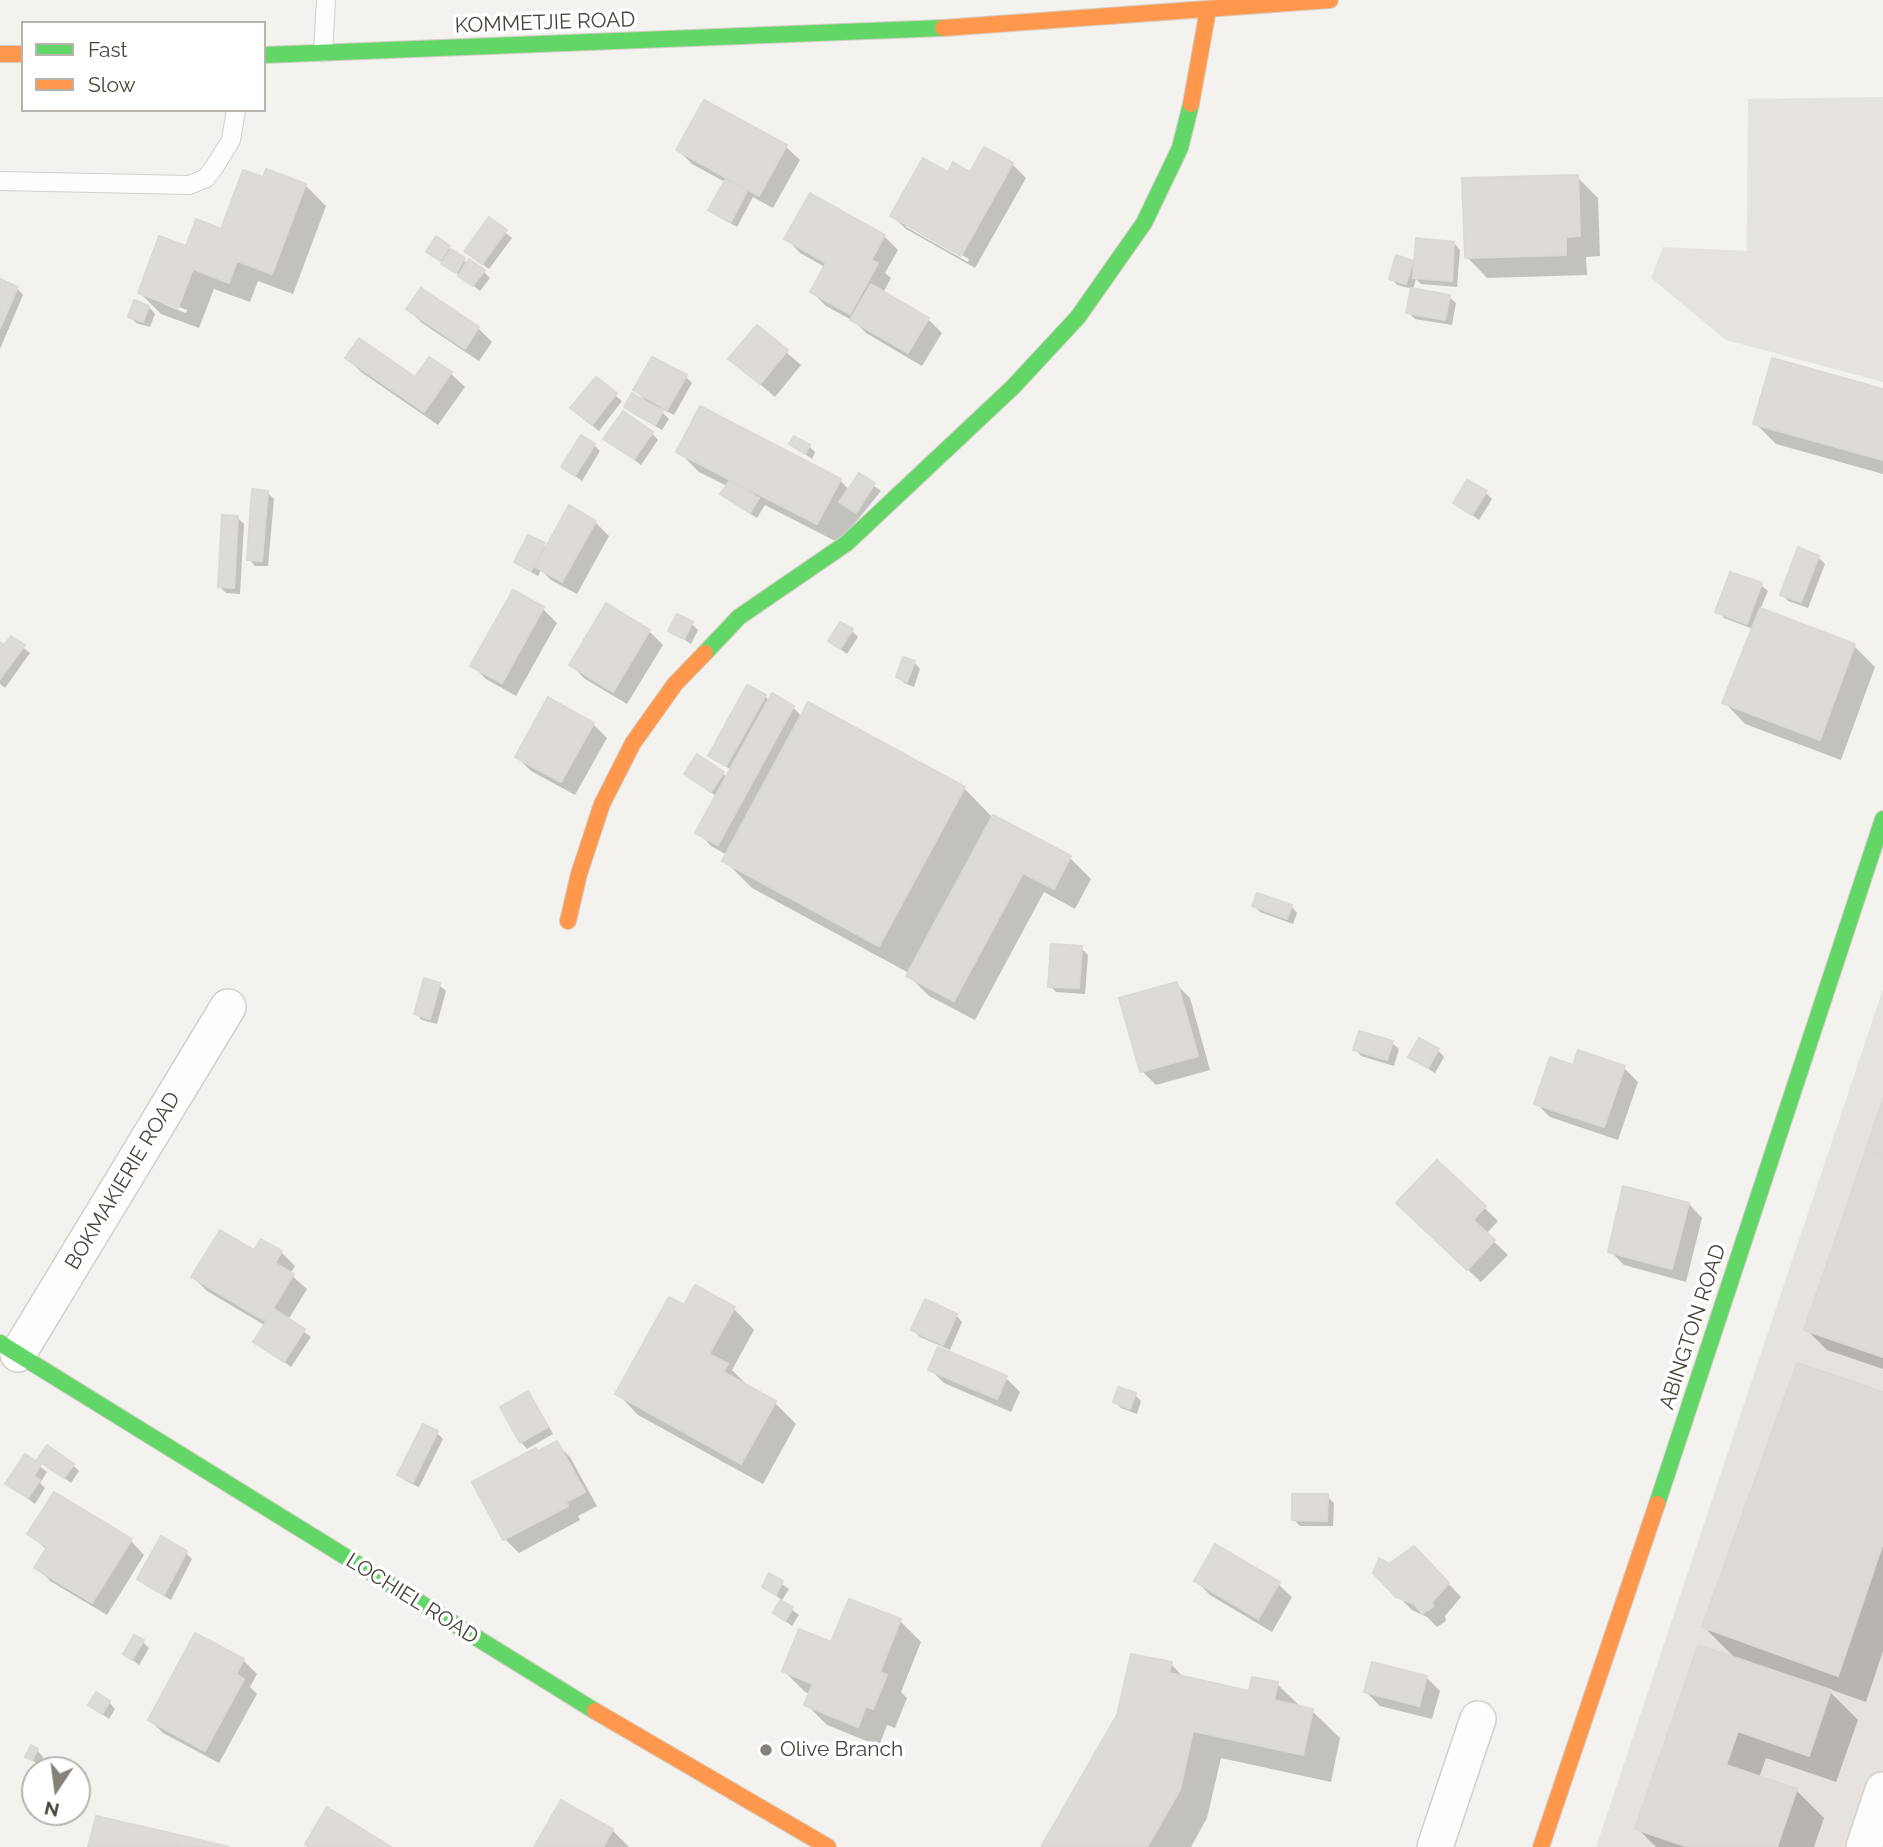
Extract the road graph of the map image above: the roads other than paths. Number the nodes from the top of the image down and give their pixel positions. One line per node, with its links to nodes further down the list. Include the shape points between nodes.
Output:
1 (326, 0): 4 (lane)
2 (1330, 0): 3 (street, KOMMETJIE ROAD)
3 (1208, 10): 4 (street, KOMMETJIE ROAD, via 951,28); 11 (street, via 1180,148 1137,233 1077,317 1003,397 847,543 739,617 675,684 633,743 602,804)
4 (323, 52): 7 (street, KOMMETJIE ROAD)
5 (0, 54): 6 (street)
6 (21, 54)
7 (266, 55)
8 (236, 112): 9 (lane, via 231,140 215,166 205,178 189,185)
9 (0, 180)
10 (1883, 819): 18 (street, ABINGTON ROAD)
11 (568, 921)
12 (228, 1007): 13 (street, BOKMAKIERIE ROAD)
13 (9, 1349): 16 (street, LOCHIEL ROAD, via 579,1702)
14 (1478, 1719): 17 (street)
15 (1883, 1790): 19 (street)
16 (828, 1847)
17 (1435, 1847)
18 (1541, 1847)
19 (1864, 1847)

